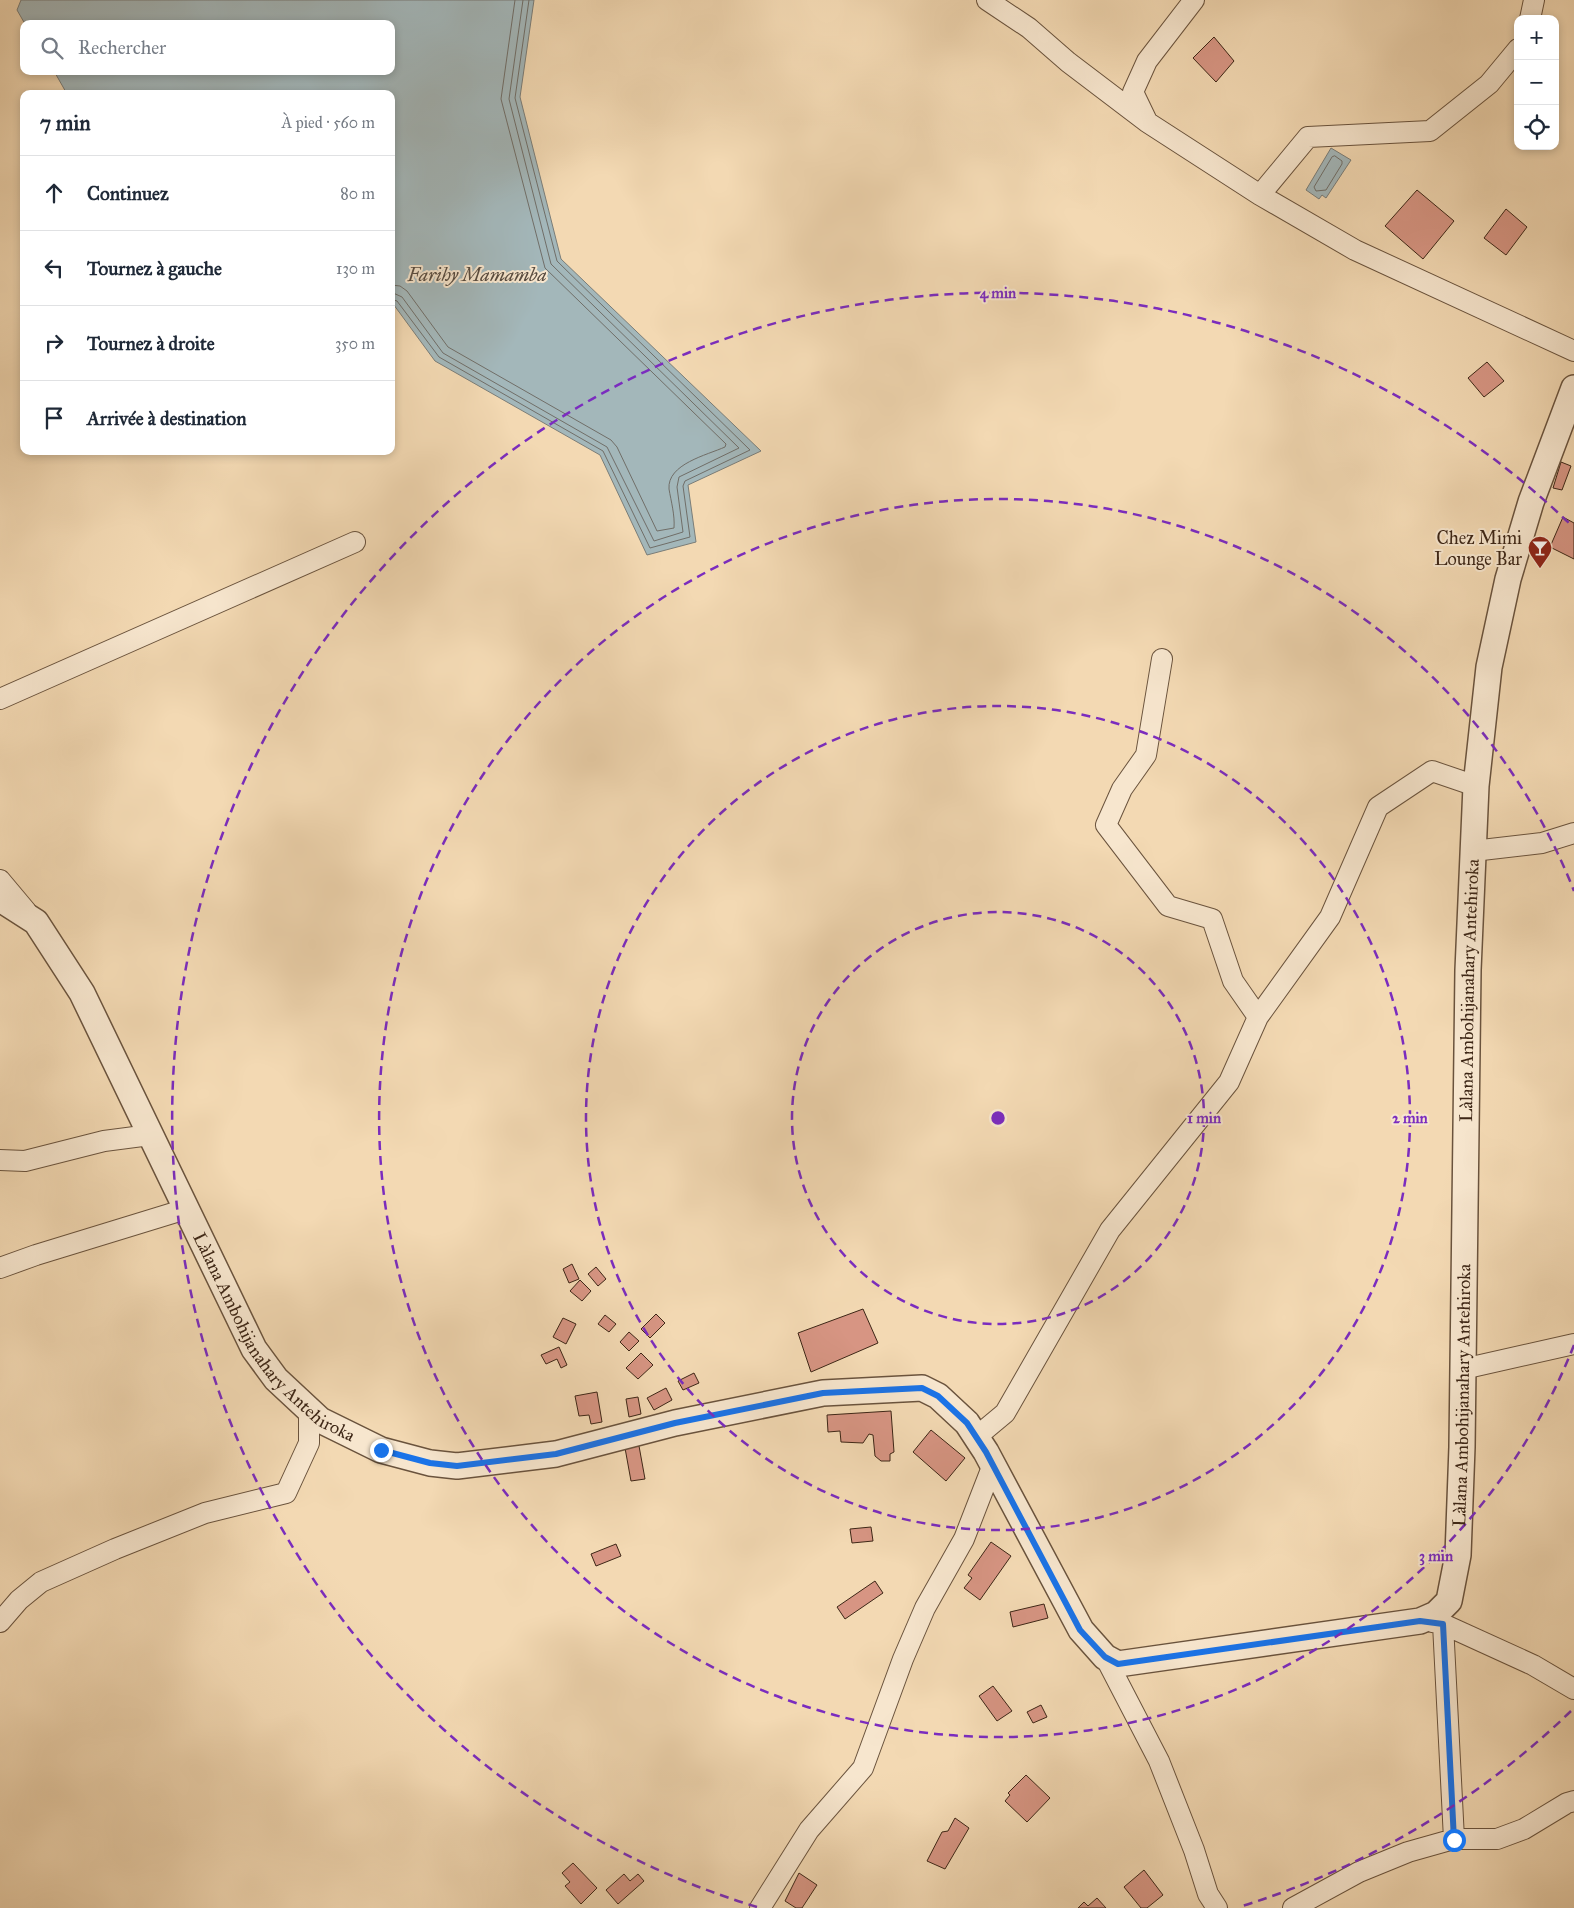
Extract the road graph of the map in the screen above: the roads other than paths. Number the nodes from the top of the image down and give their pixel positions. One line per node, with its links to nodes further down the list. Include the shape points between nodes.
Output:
1 (987, 0): 6 (street, via 1029,28)
2 (1194, 0): 6 (street, via 1147,61 1133,92)
3 (1534, 0): 4 (street)
4 (1531, 15)
5 (1514, 54): 7 (street, via 1489,84 1430,131 1308,137)
6 (1147, 122): 7 (street)
7 (1260, 195): 8 (street, via 1355,250)
8 (1574, 351)
9 (1574, 388): 13 (street, Làlana Ambohijanahary Antehiroka, via 1508,579 1489,667)
10 (355, 542): 12 (street)
11 (1162, 659): 19 (street, via 1146,755 1122,789 1106,825 1168,906 1212,919 1232,981)
12 (0, 699)
13 (1476, 786): 15 (street, Làlana Ambohijanahary Antehiroka); 19 (street, via 1432,771 1378,807 1330,917)
14 (1574, 833): 15 (street, via 1542,843)
15 (1473, 850): 25 (street, Làlana Ambohijanahary Antehiroka, via 1468,970)
16 (0, 880): 18 (street)
17 (0, 899): 18 (street, Làlana Ambohijanahary Antehiroka)
18 (36, 922): 20 (street, Làlana Ambohijanahary Antehiroka, via 82,993)
19 (1258, 1017): 27 (street, via 1229,1082 1110,1230 1005,1413)
20 (150, 1135): 21 (street, via 104,1141 25,1161); 22 (street, Làlana Ambohijanahary Antehiroka)
21 (0, 1160)
22 (186, 1209): 23 (street); 26 (street, Làlana Ambohijanahary Antehiroka, via 254,1349 276,1379)
23 (0, 1268)
24 (1574, 1344): 25 (street)
25 (1463, 1369): 30 (street, Làlana Ambohijanahary Antehiroka, via 1458,1555 1449,1601)
26 (309, 1410): 27 (street, Làlana Ambohijanahary Antehiroka, via 320,1420 381,1450 430,1463 457,1466 556,1454 675,1423 823,1393 901,1388 922,1388 938,1396 961,1416); 29 (street, via 310,1443 286,1493 205,1513 41,1582)
27 (975, 1438): 28 (street, Làlana Ambohijanahary Antehiroka)
28 (992, 1466): 31 (street, Làlana Ambohijanahary Antehiroka, via 1080,1630); 35 (street, via 964,1539 925,1608 906,1650 863,1768 809,1830)
29 (0, 1622)
30 (1431, 1622): 31 (street, Làlana Ambohijanahary Antehiroka, via 1118,1664); 32 (street, via 1533,1665); 34 (street)
31 (1105, 1657): 36 (street, via 1159,1761 1208,1894)
32 (1574, 1689)
33 (1574, 1801): 34 (street, via 1524,1829 1497,1839)
34 (1454, 1840): 37 (street, via 1392,1858)
35 (760, 1908)
36 (1217, 1908)
37 (1293, 1908)

